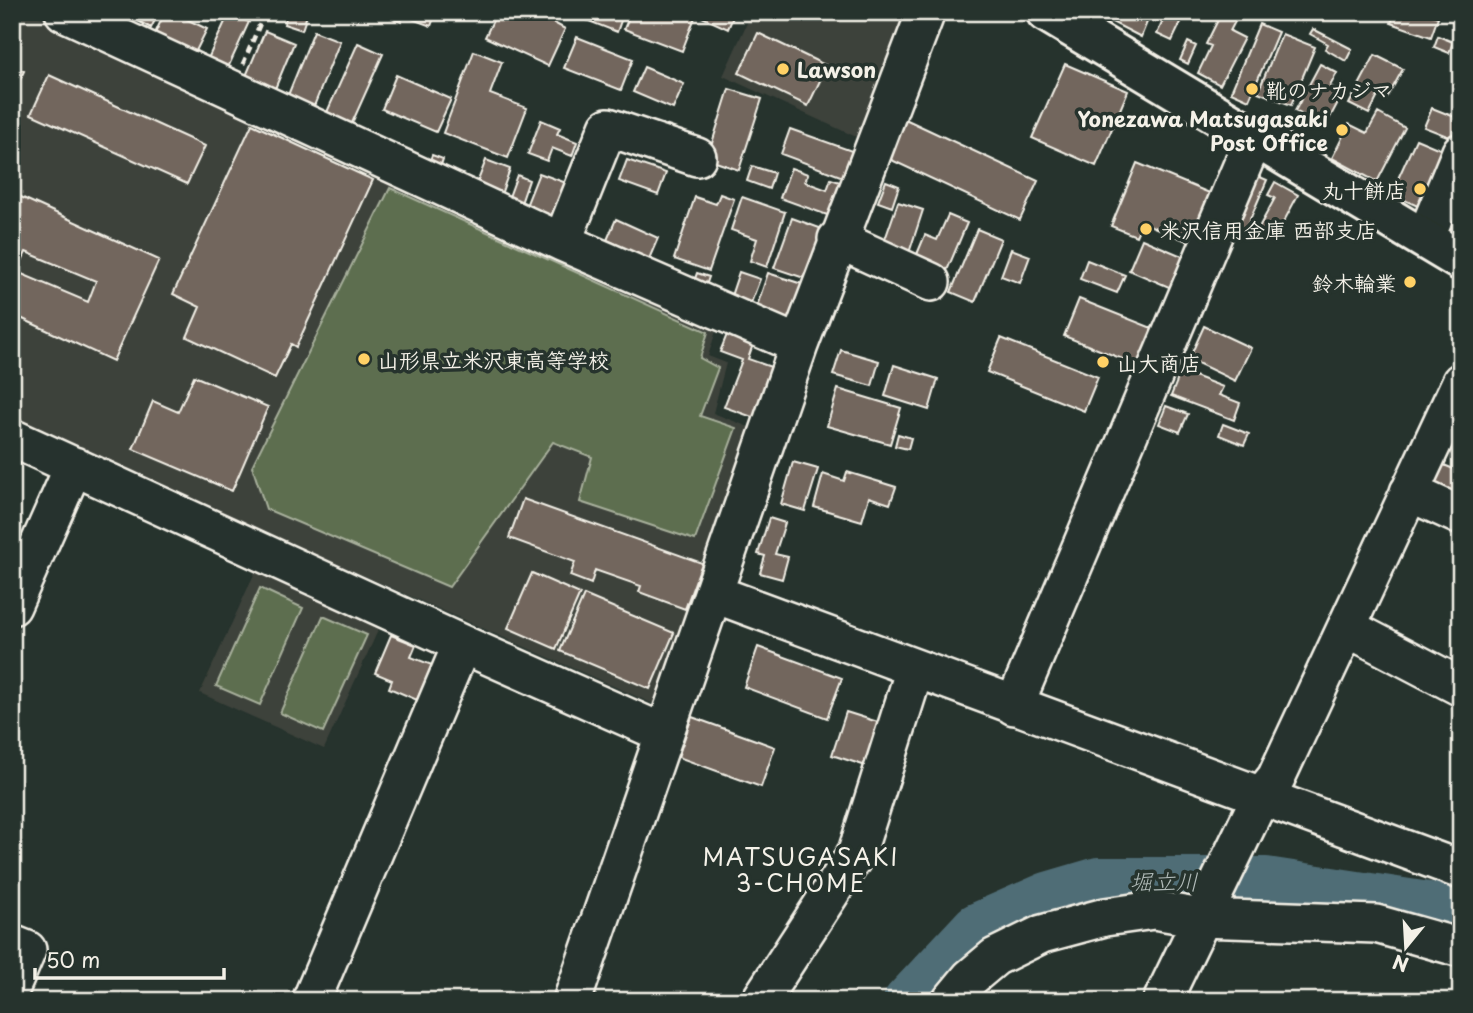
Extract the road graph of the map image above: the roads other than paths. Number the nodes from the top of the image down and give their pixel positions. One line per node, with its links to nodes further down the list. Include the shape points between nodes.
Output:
1 (64, 12): 10 (street)
2 (926, 12): 8 (street)
3 (1046, 12): 4 (main road)
4 (1091, 24): 5 (main road)
5 (1254, 138): 9 (main road); 25 (street)
6 (1461, 152): 9 (street)
7 (697, 157): 10 (street, via 608,127)
8 (837, 239): 12 (street); 13 (street)
9 (1425, 239): 11 (main road)
10 (562, 242): 13 (street)
11 (1461, 261)
12 (931, 282)
13 (799, 345): 19 (street)
14 (1461, 382): 17 (street)
15 (12, 438): 16 (street)
16 (74, 466): 20 (street); 22 (street)
17 (1409, 492): 18 (street); 21 (street)
18 (1461, 516)
19 (715, 594): 23 (street); 26 (street)
20 (12, 606)
21 (1348, 628): 24 (street); 27 (street, via 1276,778)
22 (462, 645): 26 (street); 33 (street)
23 (915, 669): 25 (street); 35 (street, via 857,852)
24 (1461, 687)
25 (1014, 706): 27 (street)
26 (663, 733): 34 (street)
27 (1261, 796): 28 (street); 29 (street)
28 (1461, 870)
29 (1205, 910): 31 (street, via 1376,924); 36 (street, via 1153,910 1042,933 995,957); 37 (street)
30 (12, 944): 32 (street, via 27,950)
31 (1461, 948)
32 (12, 985)
33 (311, 1001)
34 (572, 1001)
35 (760, 1001)
36 (951, 1001)
37 (1162, 1001)

